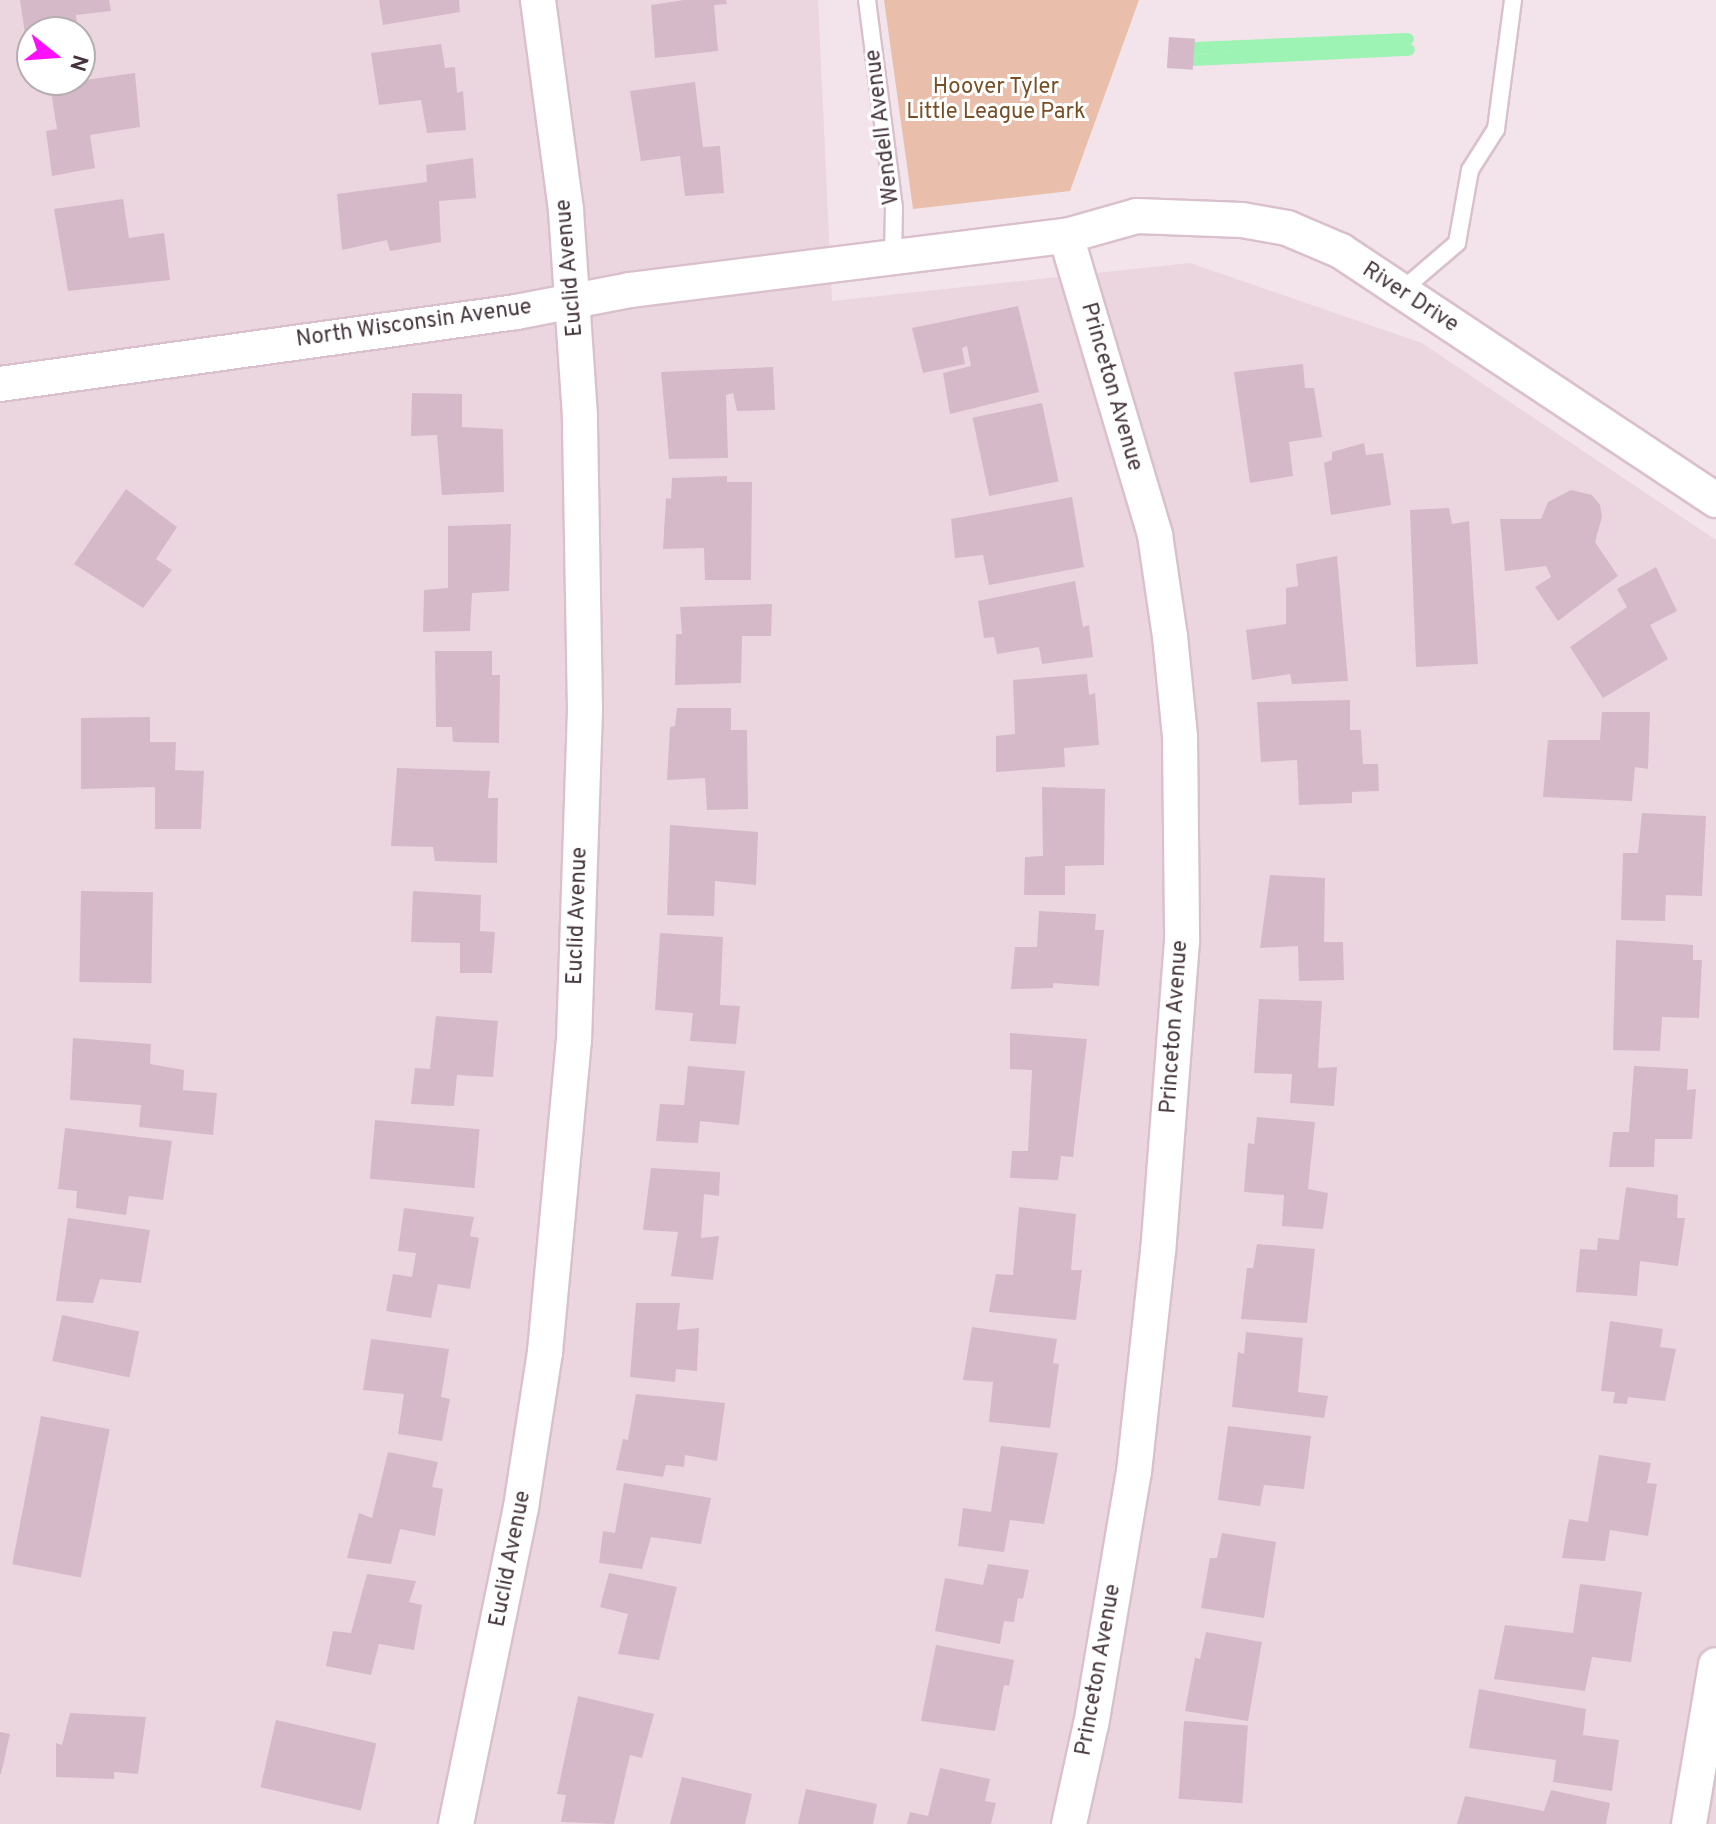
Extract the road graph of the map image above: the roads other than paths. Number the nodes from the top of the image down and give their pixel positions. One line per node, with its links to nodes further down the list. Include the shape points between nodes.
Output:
1 (538, 0): 7 (street, Euclid Avenue)
2 (867, 0): 5 (lane, Wendell Avenue, via 894,208)
3 (1513, 0): 6 (lane, via 1496,129 1470,170 1457,243)
4 (1066, 236): 5 (street, North Wisconsin Avenue); 6 (street, River Drive, via 1137,216 1242,220 1306,234); 12 (street, Princeton Avenue, via 1157,550 1180,737 1182,941 1158,1251 1134,1471)
5 (893, 255): 7 (street, North Wisconsin Avenue)
6 (1401, 291): 9 (street, River Drive)
7 (573, 299): 8 (street, North Wisconsin Avenue, via 516,312); 11 (street, Euclid Avenue, via 585,711 574,1041 545,1352 521,1507)
8 (0, 384)
9 (1716, 500)
10 (1716, 1665): 13 (street)
11 (456, 1824)
12 (1069, 1824)
13 (1689, 1824)

